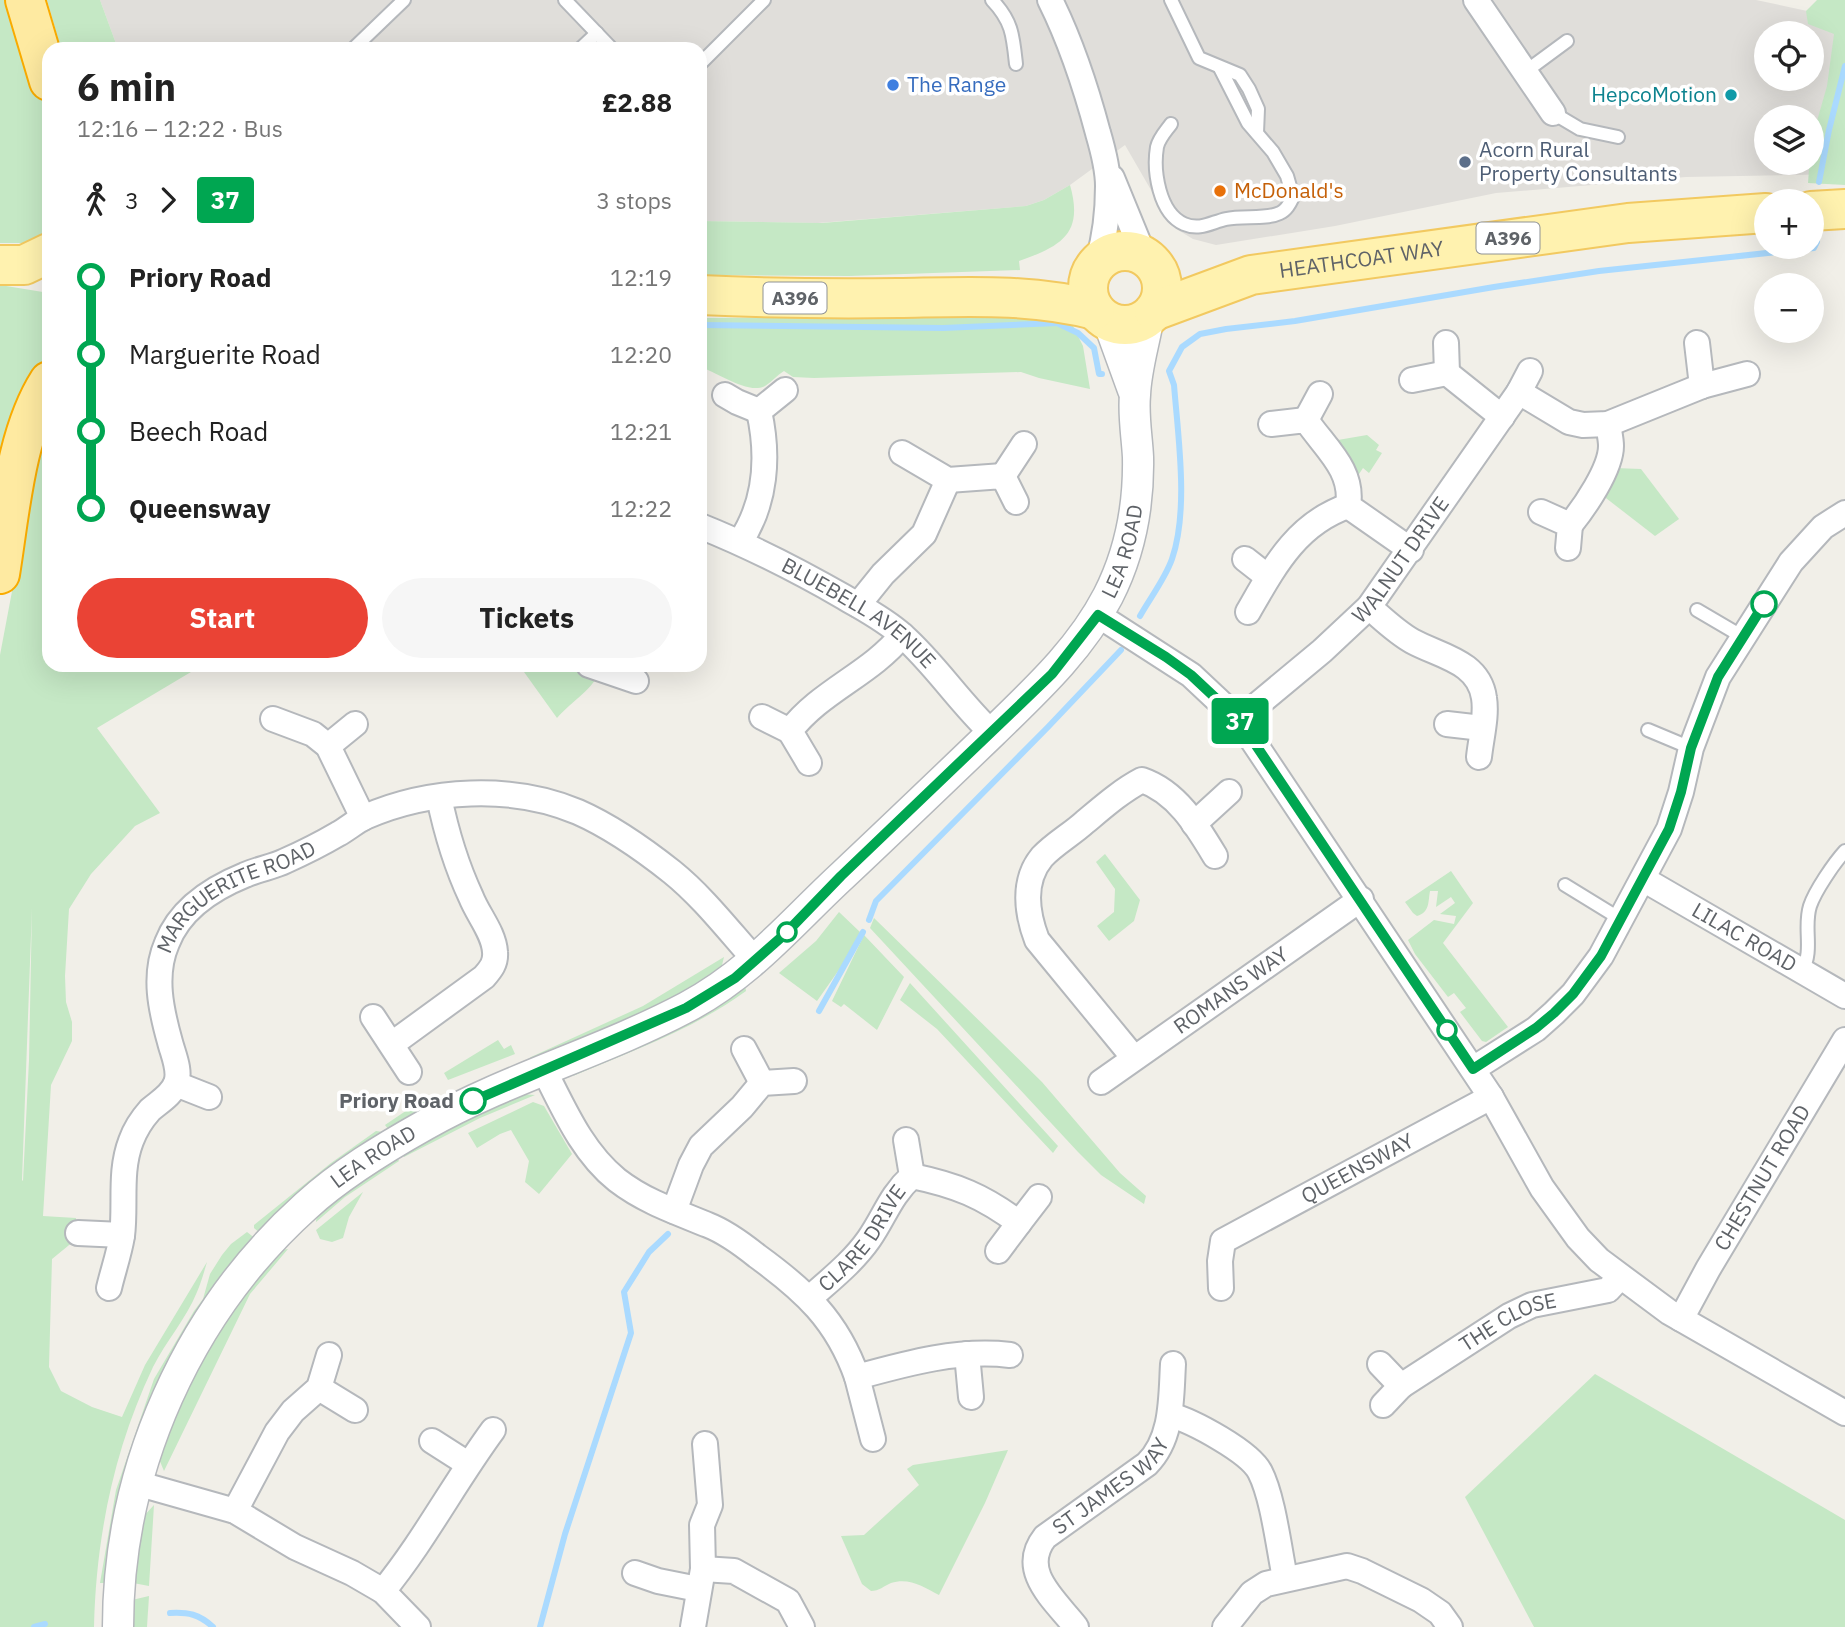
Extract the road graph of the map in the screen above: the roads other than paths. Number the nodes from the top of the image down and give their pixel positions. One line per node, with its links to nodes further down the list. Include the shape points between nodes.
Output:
1 (26, 0): 14 (highway)
2 (404, 0): 11 (lane)
3 (565, 0): 9 (lane)
4 (764, 0): 15 (lane)
5 (992, 0): 16 (lane, via 1005,13 1013,32)
6 (1171, 0): 19 (lane, via 1199,58 1220,68 1248,123 1287,176 1293,197 1287,209 1195,227 1175,219 1158,185 1157,145)
7 (1476, 0): 17 (street)
8 (1057, 3): 21 (street)
9 (597, 33): 12 (lane); 13 (lane)
10 (1567, 41): 17 (lane)
11 (361, 42)
12 (587, 42)
13 (605, 42)
14 (42, 56)
15 (707, 57)
16 (1016, 64)
17 (1525, 72): 18 (street)
18 (1553, 113): 20 (lane, via 1580,129)
19 (1171, 124)
20 (1618, 137)
21 (1107, 168): 25 (street); 26 (street, via 1105,234)
22 (1845, 209): 23 (main road)
23 (1824, 210)
24 (1754, 214): 27 (main road, HEATHCOAT WAY / A396, via 1628,223)
25 (1147, 258): 26 (main road, via 1120,250); 27 (main road, HEATHCOAT WAY / A396); 30 (main road, via 1161,280 1162,291)
26 (1095, 266): 29 (main road, A396); 31 (main road, via 1087,291)
27 (1251, 275): 30 (main road, HEATHCOAT WAY / A396)
28 (707, 295): 29 (main road, A396)
29 (1003, 296): 31 (main road, A396, via 1066,303)
30 (1152, 313): 31 (main road, via 1129,325 1118,325); 39 (street, LEA ROAD)
31 (1101, 315): 39 (street, LEA ROAD)
32 (1446, 343): 34 (street)
33 (1697, 343): 37 (street)
34 (1447, 373): 36 (street); 44 (street)
35 (1747, 374): 37 (street)
36 (1412, 380)
37 (1702, 386): 47 (street)
38 (785, 390): 43 (street)
39 (1135, 394): 66 (street, LEA ROAD, via 1138,492 1130,541)
40 (1320, 394): 45 (street)
41 (725, 395): 43 (street)
42 (42, 396): 60 (highway, via 29,423 17,472)
43 (759, 411): 57 (street, via 763,480 758,508)
44 (1502, 417): 47 (street, WALNUT DRIVE, via 1525,382 1569,422); 58 (street, WALNUT DRIVE)
45 (1306, 420): 46 (street); 53 (street, via 1343,468)
46 (1271, 424)
47 (1608, 424): 54 (street, via 1611,448 1607,464 1569,537)
48 (1024, 444): 50 (street)
49 (902, 453): 51 (street)
50 (1003, 476): 51 (street); 52 (street)
51 (948, 480): 62 (street, via 924,534)
52 (1016, 502)
53 (1349, 506): 58 (street); 61 (street, via 1311,525)
54 (1541, 512)
55 (1845, 513): 68 (street, via 1823,527 1791,562)
56 (707, 529): 57 (street, BLUEBELL AVENUE)
57 (740, 542): 62 (street, BLUEBELL AVENUE)
58 (1411, 550): 63 (street, WALNUT DRIVE)
59 (1245, 559): 61 (street)
60 (0, 573)
61 (1268, 578): 65 (street)
62 (858, 605): 67 (street, BLUEBELL AVENUE)
63 (1370, 607): 73 (street, WALNUT DRIVE); 76 (street, via 1410,640 1471,671 1484,695)
64 (1697, 610): 68 (lane)
65 (1248, 612)
66 (1098, 615): 73 (street, via 1191,675); 79 (street, LEA ROAD, via 1052,674)
67 (902, 635): 78 (street, via 890,650 806,713); 79 (street, BLUEBELL AVENUE)
68 (1743, 638): 81 (street, via 1718,677)
69 (614, 672): 70 (street)
70 (636, 681)
71 (762, 717): 78 (street)
72 (273, 719): 80 (street, via 313,734)
73 (1239, 720): 92 (street)
74 (355, 724): 80 (street)
75 (1447, 724): 76 (street)
76 (1482, 728): 82 (street)
77 (1648, 730): 81 (lane)
78 (790, 731): 83 (street)
79 (992, 733): 94 (street, LEA ROAD)
80 (328, 746): 86 (street)
81 (1691, 748): 90 (street, via 1669,829)
82 (1479, 757)
83 (809, 762)
84 (1229, 792): 87 (street)
85 (439, 797): 86 (street, MARGUERITE ROAD); 94 (street, MARGUERITE ROAD, via 488,793 544,801 600,823 673,873); 99 (street, via 457,862 494,943 493,967)
86 (363, 818): 108 (street, MARGUERITE ROAD, via 305,852 211,892 175,927 166,944 159,983)
87 (1194, 824): 89 (street); 101 (street, via 1160,787 1142,780 1042,858 1031,878 1027,899 1037,940)
88 (1845, 851): 95 (lane, via 1810,907 1808,960)
89 (1215, 856)
90 (1643, 879): 93 (street); 95 (street, LILAC ROAD)
91 (1565, 885): 93 (lane)
92 (1361, 899): 101 (street, ROMANS WAY); 102 (street)
93 (1622, 920): 102 (street, via 1573,994 1536,1028)
94 (756, 961): 103 (street, LEA ROAD, via 686,1008)
95 (1802, 971): 96 (street, LILAC ROAD)
96 (1845, 996)
97 (373, 1017): 99 (street)
98 (1845, 1040): 123 (street, CHESTNUT ROAD)
99 (391, 1044): 104 (street)
100 (744, 1049): 107 (street)
101 (1134, 1058): 106 (street, ROMANS WAY)
102 (1473, 1069): 110 (street)
103 (544, 1070): 114 (street, via 592,1156 641,1197); 142 (street, LEA ROAD, via 404,1137 330,1186 292,1220 223,1298 198,1337 169,1395)
104 (409, 1072)
105 (794, 1081): 107 (street)
106 (1101, 1082)
107 (762, 1083): 114 (street, via 701,1146)
108 (176, 1084): 109 (street); 117 (street, via 149,1111 130,1144 122,1191)
109 (209, 1097)
110 (1492, 1097): 119 (street, via 1561,1217); 121 (street, QUEENSWAY, via 1213,1238)
111 (906, 1140): 112 (street, CLARE DRIVE)
112 (912, 1176): 115 (street, CLARE DRIVE, via 976,1194); 122 (street, CLARE DRIVE, via 898,1188 859,1252)
113 (1039, 1197): 115 (street)
114 (674, 1211): 122 (street, via 729,1235)
115 (1018, 1223): 118 (street)
116 (78, 1233): 117 (street)
117 (122, 1235): 120 (street)
118 (998, 1251)
119 (1620, 1277): 123 (street); 130 (street, THE CLOSE, via 1608,1290 1532,1305 1509,1316)
120 (109, 1288)
121 (1221, 1288)
122 (810, 1298): 129 (street, via 850,1355)
123 (1681, 1319): 135 (street)
124 (967, 1354): 125 (street); 129 (street, via 919,1360); 132 (street)
125 (1010, 1354)
126 (329, 1355): 131 (street)
127 (1173, 1364): 136 (street, ST JAMES WAY)
128 (1380, 1364): 130 (street)
129 (857, 1377): 138 (street)
130 (1401, 1386): 133 (street, THE CLOSE)
131 (319, 1388): 134 (street); 143 (street, via 277,1432)
132 (971, 1397)
133 (1382, 1405)
134 (355, 1410)
135 (1845, 1413)
136 (1170, 1415): 145 (street, via 1206,1430 1253,1462 1261,1473); 152 (street, ST JAMES WAY, via 1155,1456 1147,1464 1045,1537 1038,1547 1035,1568 1040,1580)
137 (493, 1430): 141 (street)
138 (873, 1439)
139 (432, 1441): 141 (street)
140 (705, 1444): 146 (street, via 710,1505 702,1525)
141 (468, 1464): 147 (street, via 410,1558)
142 (136, 1483): 143 (street); 148 (street, LEA ROAD, via 121,1559)
143 (235, 1511): 147 (street)
144 (635, 1573): 146 (street, via 658,1581)
145 (1285, 1578): 153 (street, via 1252,1593); 154 (street, via 1347,1566 1421,1600)
146 (701, 1579): 150 (street); 151 (street, via 734,1572 788,1601)
147 (383, 1591): 149 (street)
148 (118, 1627)
149 (418, 1627)
150 (693, 1627)
151 (802, 1627)
152 (1076, 1627)
153 (1225, 1627)
154 (1450, 1627)

